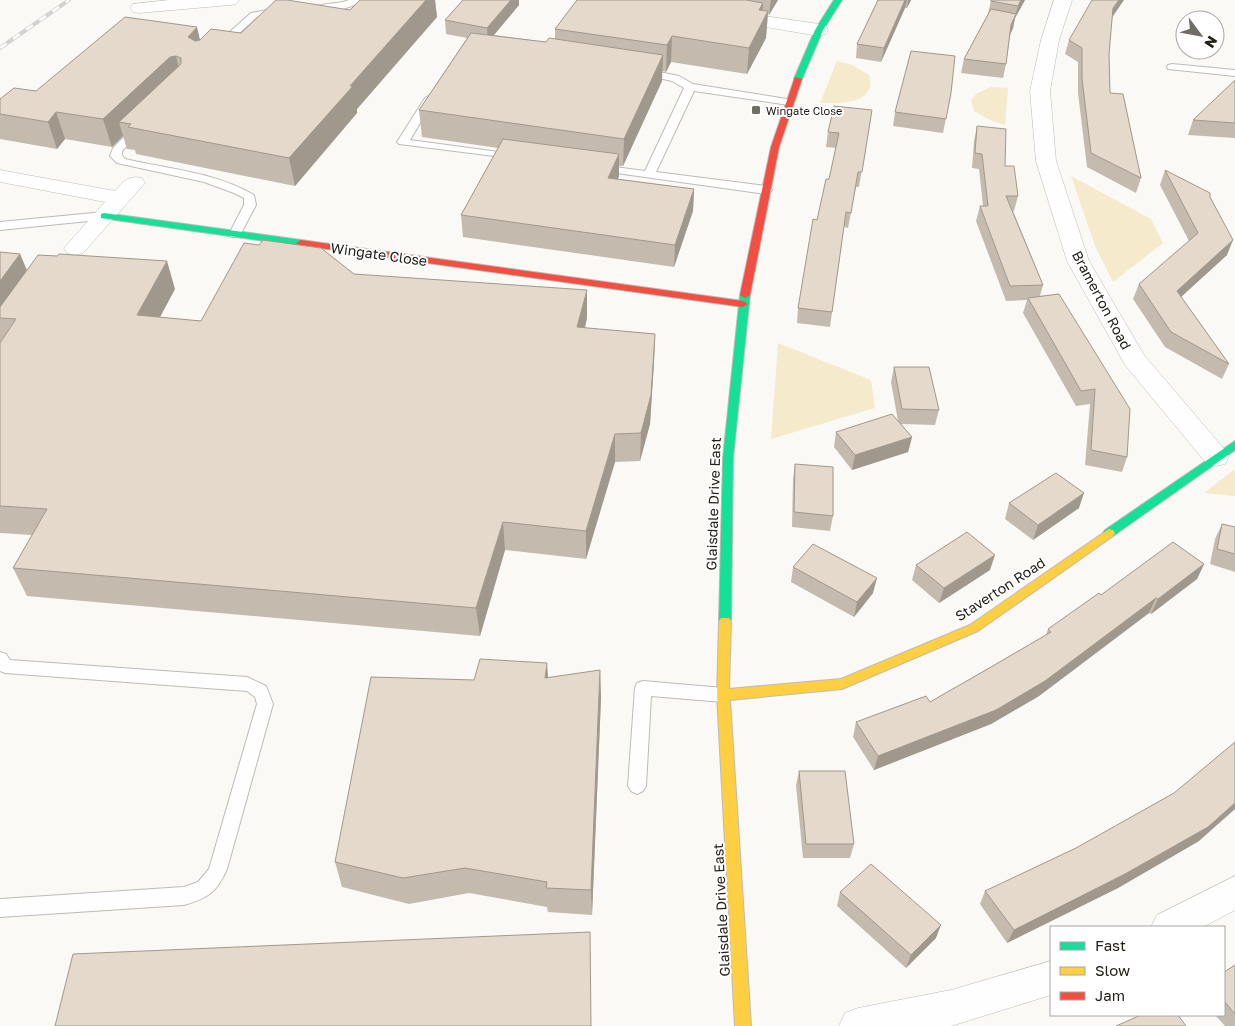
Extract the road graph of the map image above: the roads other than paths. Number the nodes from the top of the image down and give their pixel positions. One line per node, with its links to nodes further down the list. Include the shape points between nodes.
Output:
1 (230, 0): 5 (street)
2 (357, 0): 6 (lane, via 341,7)
3 (838, 0): 9 (street, Glaisdale Drive East)
4 (1063, 0): 29 (street, Bramerton Road, via 1050,40 1040,91 1046,161 1078,261 1134,359)
5 (139, 8)
6 (307, 9)
7 (290, 10): 10 (lane, via 254,15)
8 (712, 14): 9 (street)
9 (819, 30): 16 (street, Glaisdale Drive East)
10 (215, 50)
11 (1172, 67): 13 (lane)
12 (632, 70): 14 (lane, via 675,78)
13 (1235, 73)
14 (690, 87): 16 (lane); 20 (lane)
15 (438, 90): 18 (lane, via 425,104 403,142)
16 (789, 102): 23 (street, Glaisdale Drive East)
17 (146, 121): 22 (lane, via 117,150 116,156)
18 (521, 158)
19 (590, 167): 20 (lane)
20 (649, 174): 23 (lane)
21 (0, 176): 22 (street)
22 (134, 183): 24 (street); 26 (lane, via 222,184 243,191 250,197 250,205)
23 (766, 190): 28 (street, Glaisdale Drive East)
24 (104, 216): 25 (lane); 26 (street, Wingate Close); 27 (street)
25 (0, 226)
26 (235, 234): 28 (street, Wingate Close)
27 (71, 251)
28 (743, 304): 31 (street, Glaisdale Drive East, via 728,458)
29 (1226, 451): 31 (street, Staverton Road, via 974,628 842,684)
30 (2, 667): 34 (lane, via 247,684 261,690 265,704 218,869 208,887 184,896)
31 (723, 696): 32 (lane, via 643,688); 37 (street, Glaisdale Drive East)
32 (636, 786)
33 (1235, 892): 35 (street)
34 (0, 908)
35 (1170, 926)
36 (1050, 978): 38 (street, via 951,1008)
37 (743, 1026)
38 (858, 1026)

